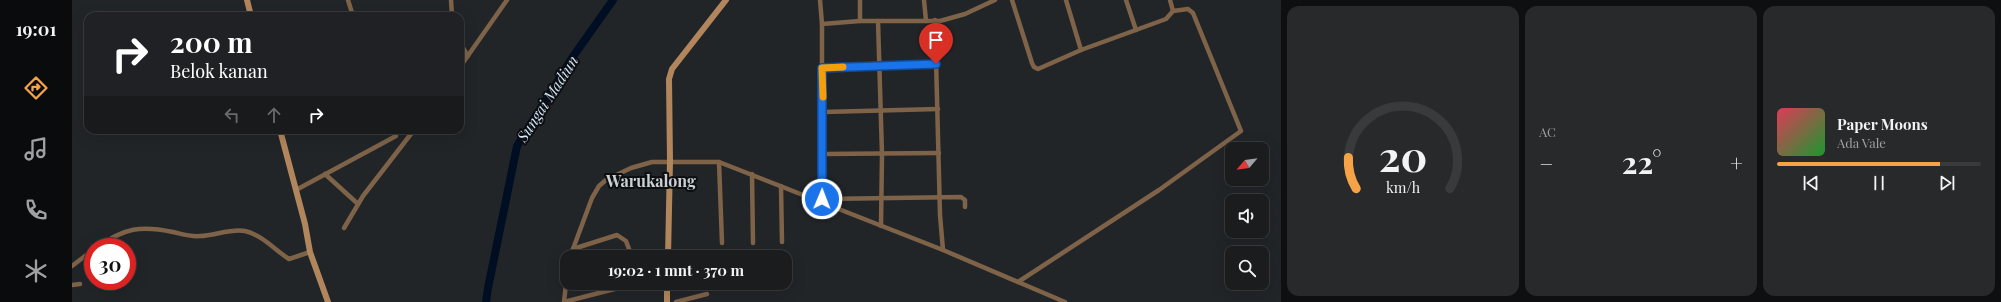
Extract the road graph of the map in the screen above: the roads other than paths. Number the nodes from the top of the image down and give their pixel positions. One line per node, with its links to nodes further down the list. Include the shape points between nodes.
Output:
1 (247, 0): 15 (main road)
2 (348, 0): 16 (street)
3 (450, 0): 17 (street)
4 (507, 0): 26 (street)
5 (726, 0): 40 (main road, via 672,69 668,91)
6 (820, 0): 22 (street)
7 (860, 0): 19 (street)
8 (924, 0): 21 (street)
9 (995, 0): 18 (street, via 965,14 947,20)
10 (1012, 0): 25 (street, via 1036,69)
11 (1066, 0): 25 (street)
12 (1126, 0): 23 (street)
13 (1170, 0): 14 (street)
14 (1173, 11): 23 (street, via 1166,19); 64 (street, via 1188,9 1193,13 1241,131 1159,190)
15 (250, 12)
16 (352, 12)
17 (452, 12)
18 (935, 20): 21 (street); 28 (street)
19 (860, 21): 20 (street); 22 (street)
20 (878, 21): 21 (street); 29 (street)
21 (926, 21)
22 (822, 24): 30 (street)
23 (1136, 30): 25 (street)
24 (464, 50): 26 (street)
25 (1081, 50)
26 (468, 56): 27 (street)
27 (464, 62)
28 (936, 64): 29 (street); 32 (street)
29 (878, 66): 30 (street); 31 (street)
30 (822, 68): 33 (street)
31 (880, 109): 32 (street); 33 (street); 39 (street)
32 (938, 109): 37 (street)
33 (823, 112): 38 (street)
34 (281, 134): 45 (main road)
35 (395, 134): 42 (street, via 396,136)
36 (411, 134): 49 (street)
37 (939, 153): 39 (street); 46 (street)
38 (823, 154): 39 (street); 48 (street)
39 (882, 154): 47 (street)
40 (670, 161): 41 (street); 57 (street, via 652,162 631,168 599,186); 59 (main road)
41 (719, 162): 43 (street); 55 (street)
42 (325, 174): 45 (street); 49 (street)
43 (752, 174): 44 (street); 56 (street)
44 (781, 186): 48 (street); 54 (street)
45 (296, 190): 61 (main road)
46 (940, 197): 47 (street); 50 (street, via 961,197 965,200); 60 (street)
47 (881, 198): 48 (street); 51 (street)
48 (822, 200): 51 (street)
49 (358, 204): 52 (street)
50 (965, 207)
51 (881, 226): 60 (street)
52 (344, 228)
53 (112, 238): 61 (street, via 130,229 157,229 197,237 240,230 270,244 289,259)
54 (782, 242)
55 (722, 243)
56 (753, 243)
57 (573, 249): 58 (street, via 617,235 626,241)
58 (629, 250)
59 (668, 250)
60 (943, 250): 64 (street)
61 (310, 252): 71 (main road)
62 (84, 257): 63 (street)
63 (72, 266)
64 (1018, 282): 75 (street)
65 (80, 284): 66 (street)
66 (72, 285)
67 (565, 290): 72 (street)
68 (611, 290): 72 (street)
69 (667, 290): 73 (main road)
70 (706, 294): 74 (street)
71 (328, 302)
72 (564, 302)
73 (667, 302)
74 (676, 302)
75 (1065, 302)

